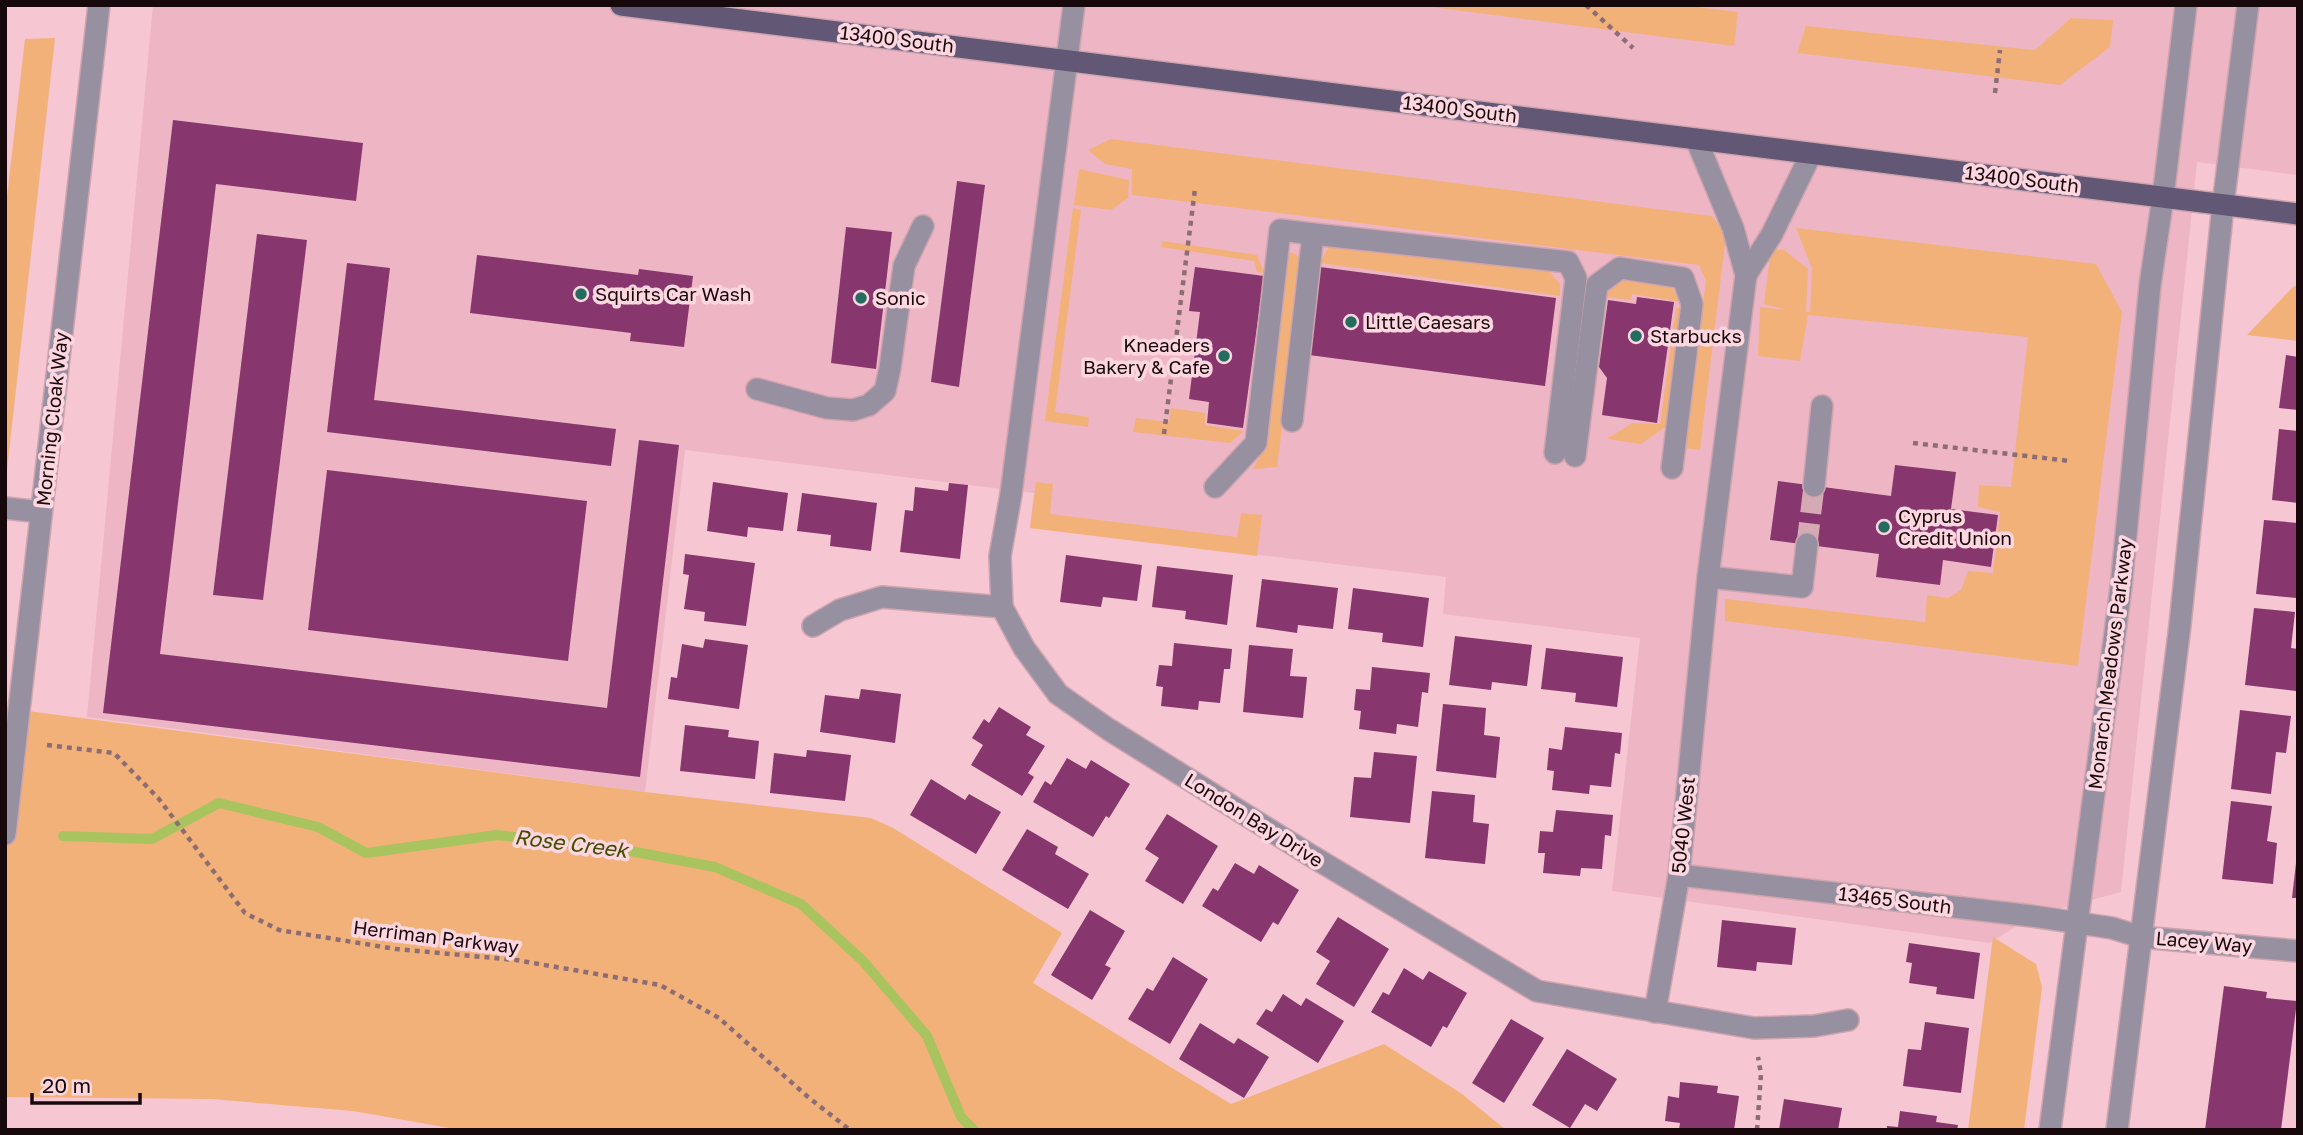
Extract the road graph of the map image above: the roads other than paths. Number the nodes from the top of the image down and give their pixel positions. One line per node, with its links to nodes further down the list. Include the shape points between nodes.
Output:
1 (99, 5): 22 (street, Morning Cloak Way)
2 (621, 5): 6 (main road, 13400 South)
3 (1074, 5): 6 (street, London Bay Drive)
4 (2186, 5): 9 (street, Monarch Meadows Parkway)
5 (2248, 5): 10 (street)
6 (1067, 60): 7 (main road, 13400 South); 25 (street, London Bay Drive, via 1000,556)
7 (1696, 139): 8 (main road, 13400 South); 14 (street, via 1733,228)
8 (1811, 153): 9 (main road, 13400 South); 14 (street, via 1772,234)
9 (2163, 197): 10 (main road, 13400 South); 29 (street, Monarch Meadows Parkway, via 2150,285 2121,587)
10 (2223, 205): 11 (main road, 13400 South); 31 (street, via 2180,625)
11 (2298, 214)
12 (923, 226): 15 (street, via 904,266 885,391 853,410 827,408)
13 (1313, 234): 17 (street); 18 (street, via 1568,262 1576,278 1565,454 1597,285 1620,268 1683,278 1692,304); 20 (street, via 1280,230 1256,443)
14 (1746, 275): 24 (street, 5040 West)
15 (757, 389)
16 (1822, 406): 19 (street)
17 (1292, 421)
18 (1672, 467)
19 (1814, 486)
20 (1214, 487)
21 (5, 508): 22 (street)
22 (41, 512): 27 (street, Morning Cloak Way)
23 (1807, 544): 24 (street, via 1802,587)
24 (1708, 577): 28 (street, 5040 West)
25 (1002, 607): 26 (street, via 883,597 840,610); 33 (street, London Bay Drive, via 1024,649 1058,694 1310,855 1537,991)
26 (813, 626)
27 (6, 831)
28 (1679, 875): 29 (street, 13465 South); 33 (street, 5040 West)
29 (2077, 922): 30 (street, 13465 South); 35 (street, Monarch Meadows Parkway)
30 (2112, 928): 31 (street, Lacey Way)
31 (2141, 937): 32 (street, Lacey Way); 36 (street)
32 (2298, 951)
33 (1655, 1012): 34 (street, London Bay Drive, via 1754,1028)
34 (1848, 1020)
35 (2050, 1130)
36 (2117, 1130)

